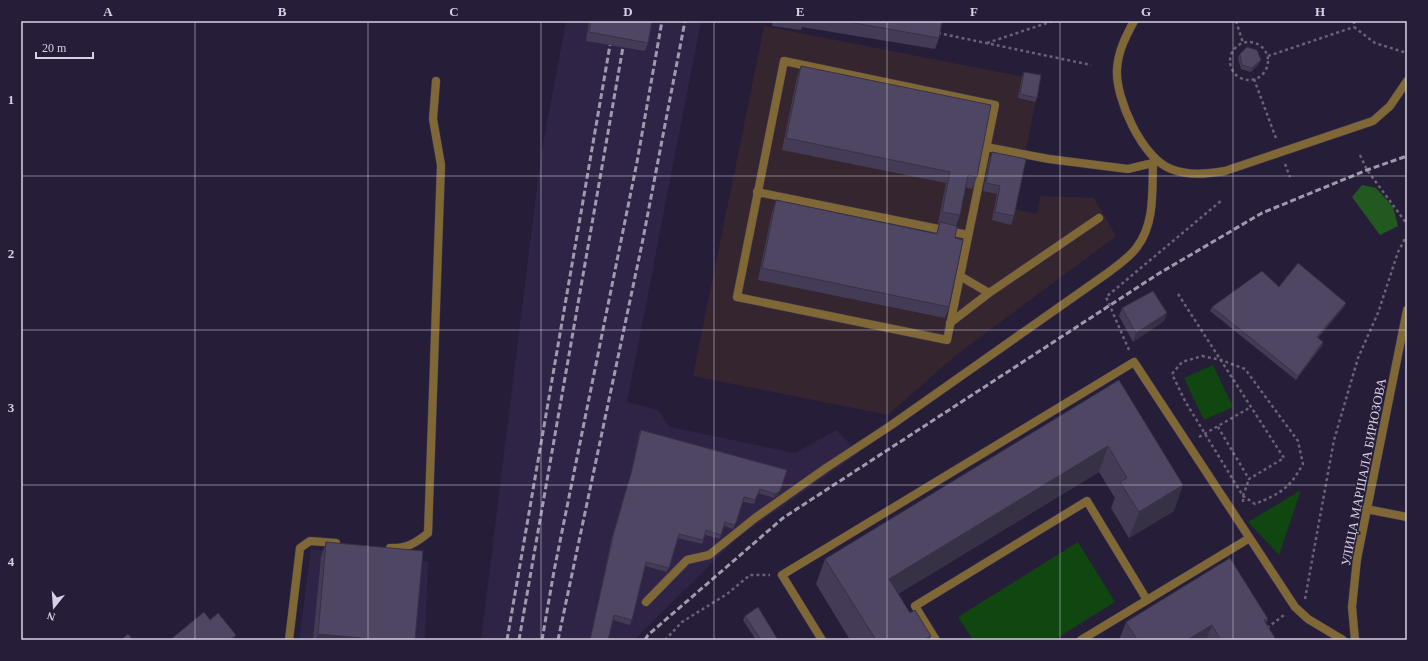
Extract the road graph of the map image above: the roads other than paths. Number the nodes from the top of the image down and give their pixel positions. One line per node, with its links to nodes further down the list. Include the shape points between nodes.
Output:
1 (1134, 21): 5 (street, via 1119,52 1117,70 1121,96 1129,120)
2 (436, 81): 17 (street, via 433,119 441,165 428,533 414,544 399,548)
3 (1407, 81): 5 (street, via 1390,106 1373,121 1281,153 1225,171 1203,174 1185,174)
4 (986, 147): 5 (street, via 1049,159 1128,169); 6 (street, via 995,104 784,61); 8 (street)
5 (1156, 162): 19 (street, via 1148,226 1137,248 1109,272 755,518 709,555 687,560)
6 (758, 192): 8 (street); 12 (street, via 737,297 947,340)
7 (1099, 218): 10 (street)
8 (968, 235): 9 (street)
9 (960, 276): 10 (street); 12 (street)
10 (989, 293): 12 (street)
11 (1407, 310): 13 (street, УЛИЦА МАРШАЛА БИРЮЗОВА)
12 (950, 323)
13 (1366, 509): 14 (street); 27 (street, УЛИЦА МАРШАЛА БИРЮЗОВА, via 1356,559 1352,607)
14 (1407, 517)
15 (1248, 539): 18 (street); 22 (street, via 1134,362 782,575); 26 (street, via 1295,607 1308,619)
16 (347, 544): 21 (street, via 310,541 300,548)
17 (384, 547)
18 (1147, 600): 20 (street); 23 (street, via 1087,502 915,606)
19 (646, 602)
20 (1093, 632): 24 (street); 25 (street)
21 (289, 640)
22 (822, 640)
23 (936, 640)
24 (1080, 640)
25 (1097, 640)
26 (1343, 640)
27 (1355, 640)

